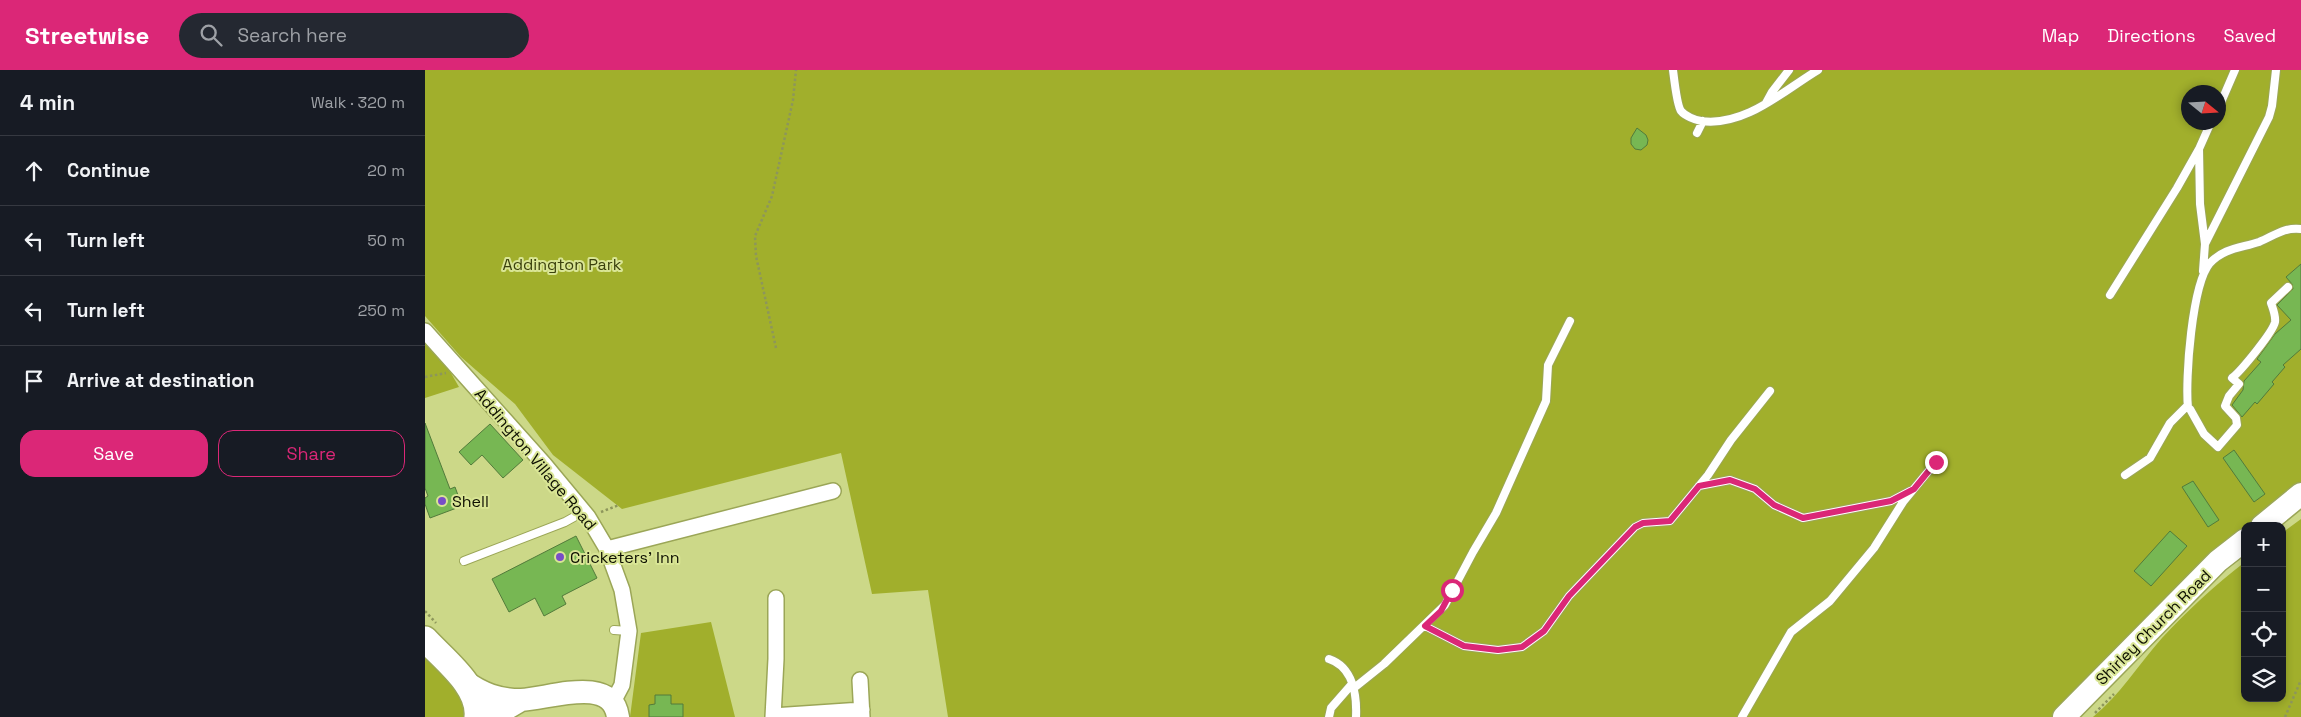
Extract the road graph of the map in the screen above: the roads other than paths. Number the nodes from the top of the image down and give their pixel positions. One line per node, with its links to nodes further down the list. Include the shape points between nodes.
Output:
1 (1673, 70): 8 (lane, via 1681,111)
2 (1789, 70): 7 (lane)
3 (1818, 70): 7 (lane)
4 (2235, 70): 6 (lane)
5 (2276, 70): 13 (lane, via 2269,117)
6 (2226, 91)
7 (1766, 103): 8 (lane, via 1739,117 1720,122)
8 (1703, 121): 10 (lane)
9 (2207, 130): 11 (lane)
10 (1697, 133)
11 (2199, 149): 13 (lane); 16 (lane)
12 (2301, 229): 14 (lane, via 2286,229 2259,242 2229,249 2210,263)
13 (2205, 244): 14 (lane)
14 (2203, 276): 20 (lane, via 2187,369)
15 (2288, 287): 20 (lane, via 2271,303 2275,320 2272,330 2232,378 2239,384 2225,406 2237,424 2218,447 2204,434)
16 (2110, 295)
17 (1570, 321): 33 (lane, via 1548,365 1546,401 1497,513 1445,606)
18 (425, 331): 27 (street, Addington Village Road)
19 (1770, 391): 23 (lane)
20 (2188, 408): 22 (lane, via 2178,413 2170,423 2149,458)
21 (1936, 462): 24 (lane)
22 (2125, 475)
23 (1699, 486): 24 (lane, via 1730,480 1755,489 1774,505 1803,518 1891,501); 33 (lane, via 1670,521 1643,523 1629,532 1569,596 1544,631 1522,647 1498,650 1464,646)
24 (1914, 489): 49 (lane, via 1873,548 1830,601 1791,632)
25 (833, 491): 30 (street)
26 (2301, 494): 28 (street)
27 (585, 515): 30 (street, Addington Village Road); 31 (lane)
28 (2267, 522)
29 (2241, 543): 50 (street, Shirley Church Road, via 2218,561)
30 (607, 549): 35 (street, Addington Village Road, via 622,590)
31 (463, 561)
32 (776, 598): 44 (street)
33 (1425, 626): 40 (lane)
34 (613, 630): 35 (lane)
35 (629, 631): 42 (street, Addington Village Road)
36 (425, 639): 39 (main road)
37 (1329, 659): 40 (lane, via 1349,672)
38 (860, 680): 43 (street)
39 (464, 681): 41 (street, via 481,693); 45 (main road, via 477,701)
40 (1353, 686): 47 (lane, via 1331,708); 48 (lane)
41 (521, 700): 42 (street, via 593,692 605,696); 46 (street)
42 (616, 710)
43 (862, 714): 44 (street)
44 (773, 716)
45 (477, 717)
46 (492, 717)
47 (1329, 717)
48 (1357, 717)
49 (1742, 717)
50 (2064, 717)

